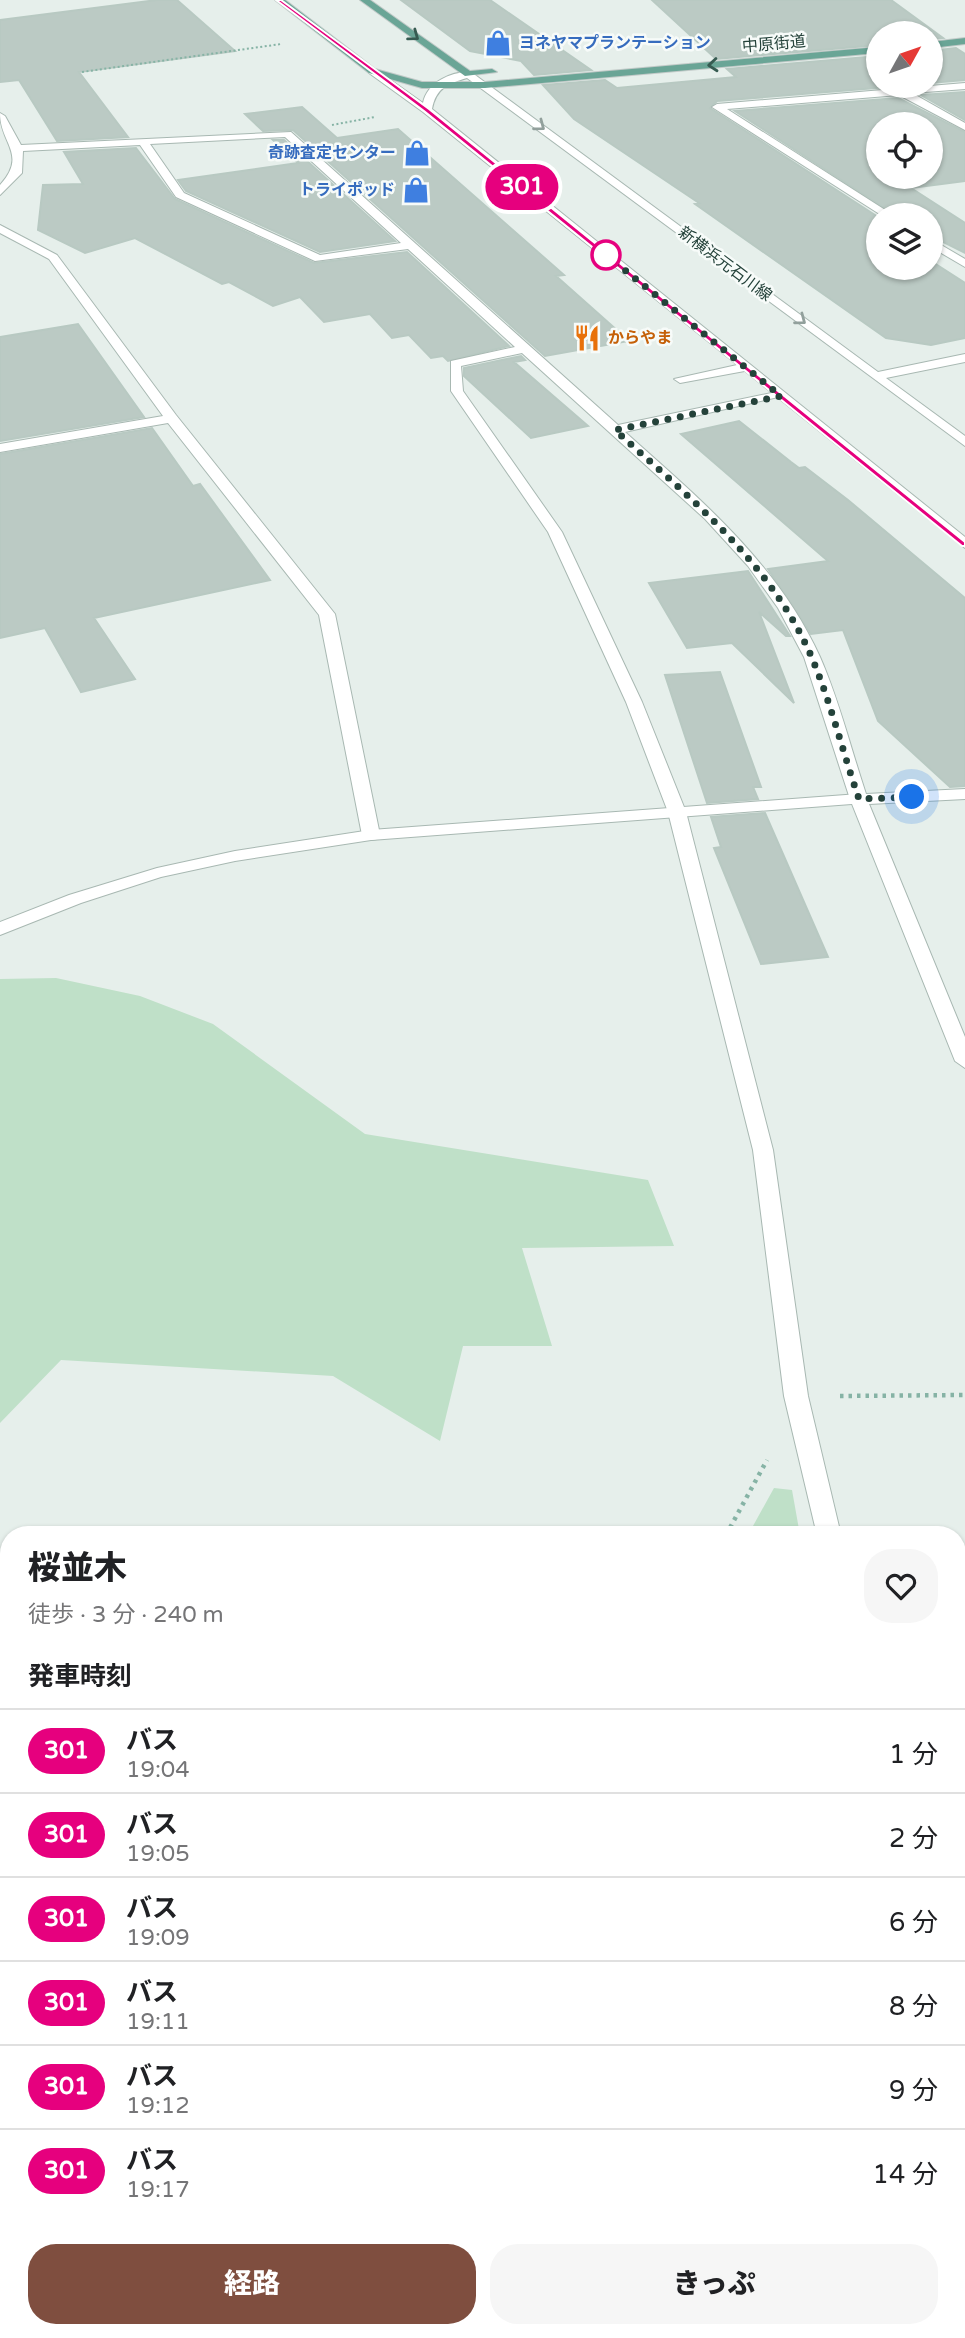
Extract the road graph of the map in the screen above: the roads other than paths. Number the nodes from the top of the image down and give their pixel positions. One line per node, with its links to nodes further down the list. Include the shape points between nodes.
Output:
1 (279, 0): 10 (main road, 中原街道)
2 (364, 0): 12 (main road, one-way to 12)
3 (965, 31): 4 (main road)
4 (943, 33)
5 (866, 40): 9 (main road, 中原街道)
6 (965, 41): 7 (main road)
7 (943, 44)
8 (866, 51): 13 (main road, 中原街道, one-way to 13)
9 (603, 63)
10 (372, 71): 14 (main road, 中原街道); 19 (street)
11 (508, 71): 12 (main road)
12 (468, 74): 13 (street, 新横浜元石川線); 14 (street)
13 (485, 85): 14 (main road, 中原街道); 33 (street, 新横浜元石川線, one-way to 33)
14 (438, 86): 19 (street, via 430,93)
15 (965, 86): 16 (street)
16 (943, 88)
17 (866, 94): 25 (street, via 717,107)
18 (913, 98): 21 (street)
19 (427, 110): 32 (street)
20 (0, 116): 23 (street)
21 (965, 127)
22 (143, 141): 23 (street); 27 (street, via 287,134); 27 (street, via 180,195 318,259)
23 (18, 148): 24 (street, via 17,173)
24 (0, 192)
25 (869, 203)
26 (0, 228): 36 (street, via 53,257)
27 (413, 245): 30 (street)
28 (943, 250): 29 (street)
29 (965, 264)
30 (523, 349): 37 (street); 43 (street, via 455,364 457,390 555,532 634,702)
31 (965, 358): 33 (street)
32 (746, 367): 34 (street); 35 (street)
33 (876, 376): 38 (street, 新横浜元石川線)
34 (680, 379)
35 (781, 396): 37 (street); 40 (street)
36 (171, 418): 39 (street); 44 (street, via 327,614)
37 (615, 430): 42 (street, via 710,516 785,608 812,657)
38 (965, 442)
39 (0, 448)
40 (965, 544)
41 (965, 794): 42 (street)
42 (859, 799): 43 (street); 46 (street)
43 (677, 812): 44 (street); 47 (street, via 763,1150 796,1396)
44 (371, 835): 45 (street, via 157,873)
45 (0, 929)
46 (965, 1061)
47 (827, 1526)

